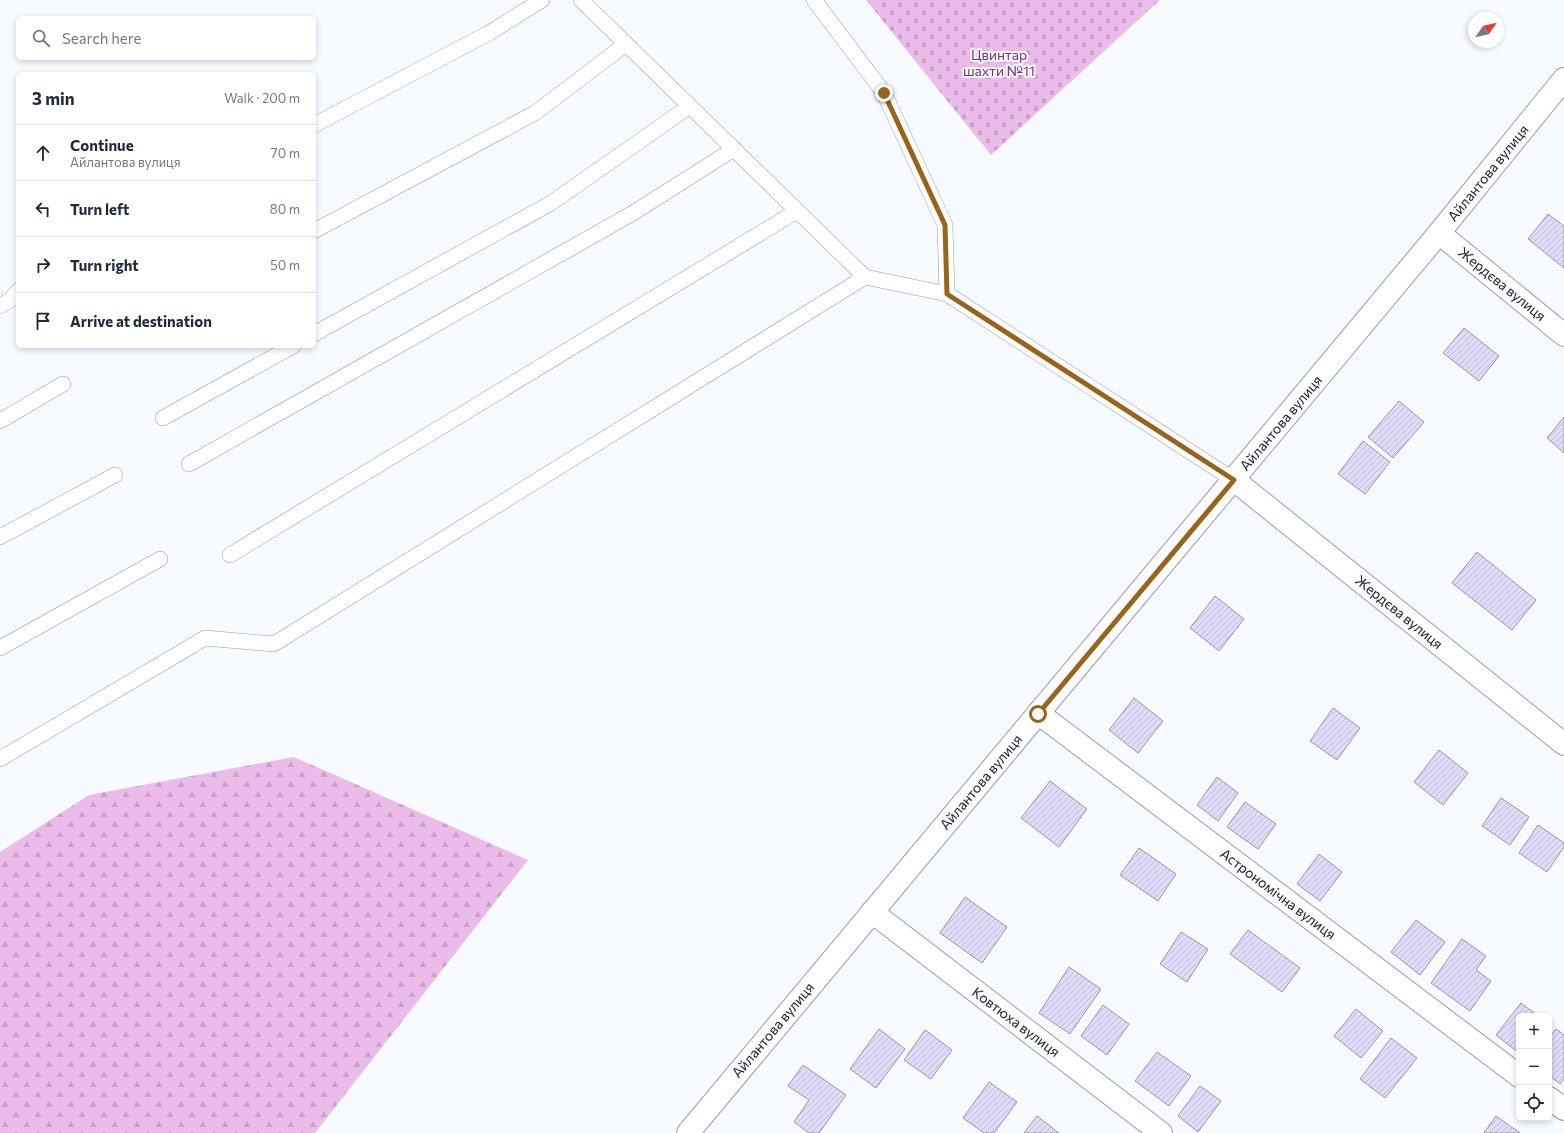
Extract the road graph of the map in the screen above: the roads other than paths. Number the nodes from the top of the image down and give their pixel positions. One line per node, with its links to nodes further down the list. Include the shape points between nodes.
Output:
1 (542, 0): 7 (lane, via 489,33)
2 (581, 0): 4 (lane)
3 (814, 0): 14 (lane, via 884,93 945,225)
4 (626, 44): 6 (lane); 10 (lane, via 535,113)
5 (1564, 79): 11 (street, Айлантова вулиця)
6 (690, 106): 8 (lane); 16 (lane, via 551,203)
7 (316, 124)
8 (734, 149): 9 (lane); 22 (lane, via 633,213)
9 (797, 211): 12 (lane); 26 (lane)
10 (316, 230)
11 (1440, 233): 17 (street, Жердєва вулиця); 24 (street, Айлантова вулиця)
12 (865, 278): 14 (lane); 31 (lane, via 274,644 205,638)
13 (16, 293): 15 (lane)
14 (947, 294): 24 (lane)
15 (0, 306)
16 (316, 333)
17 (1564, 335)
18 (289, 348): 20 (lane)
19 (63, 384): 21 (lane)
20 (163, 418)
21 (0, 421)
22 (189, 464)
23 (115, 475): 25 (lane)
24 (1234, 480): 29 (street, Айлантова вулиця); 30 (street, Жердєва вулиця)
25 (0, 537)
26 (230, 555)
27 (160, 559): 28 (lane)
28 (0, 648)
29 (1038, 714): 32 (street, Айлантова вулиця); 33 (street, Астрономічна вулиця)
30 (1564, 744)
31 (0, 759)
32 (872, 912): 36 (street, Айлантова вулиця); 37 (street, Ковтюха вулиця)
33 (1516, 1074)
34 (1552, 1100): 35 (street)
35 (1564, 1109)
36 (690, 1132)
37 (1161, 1133)

